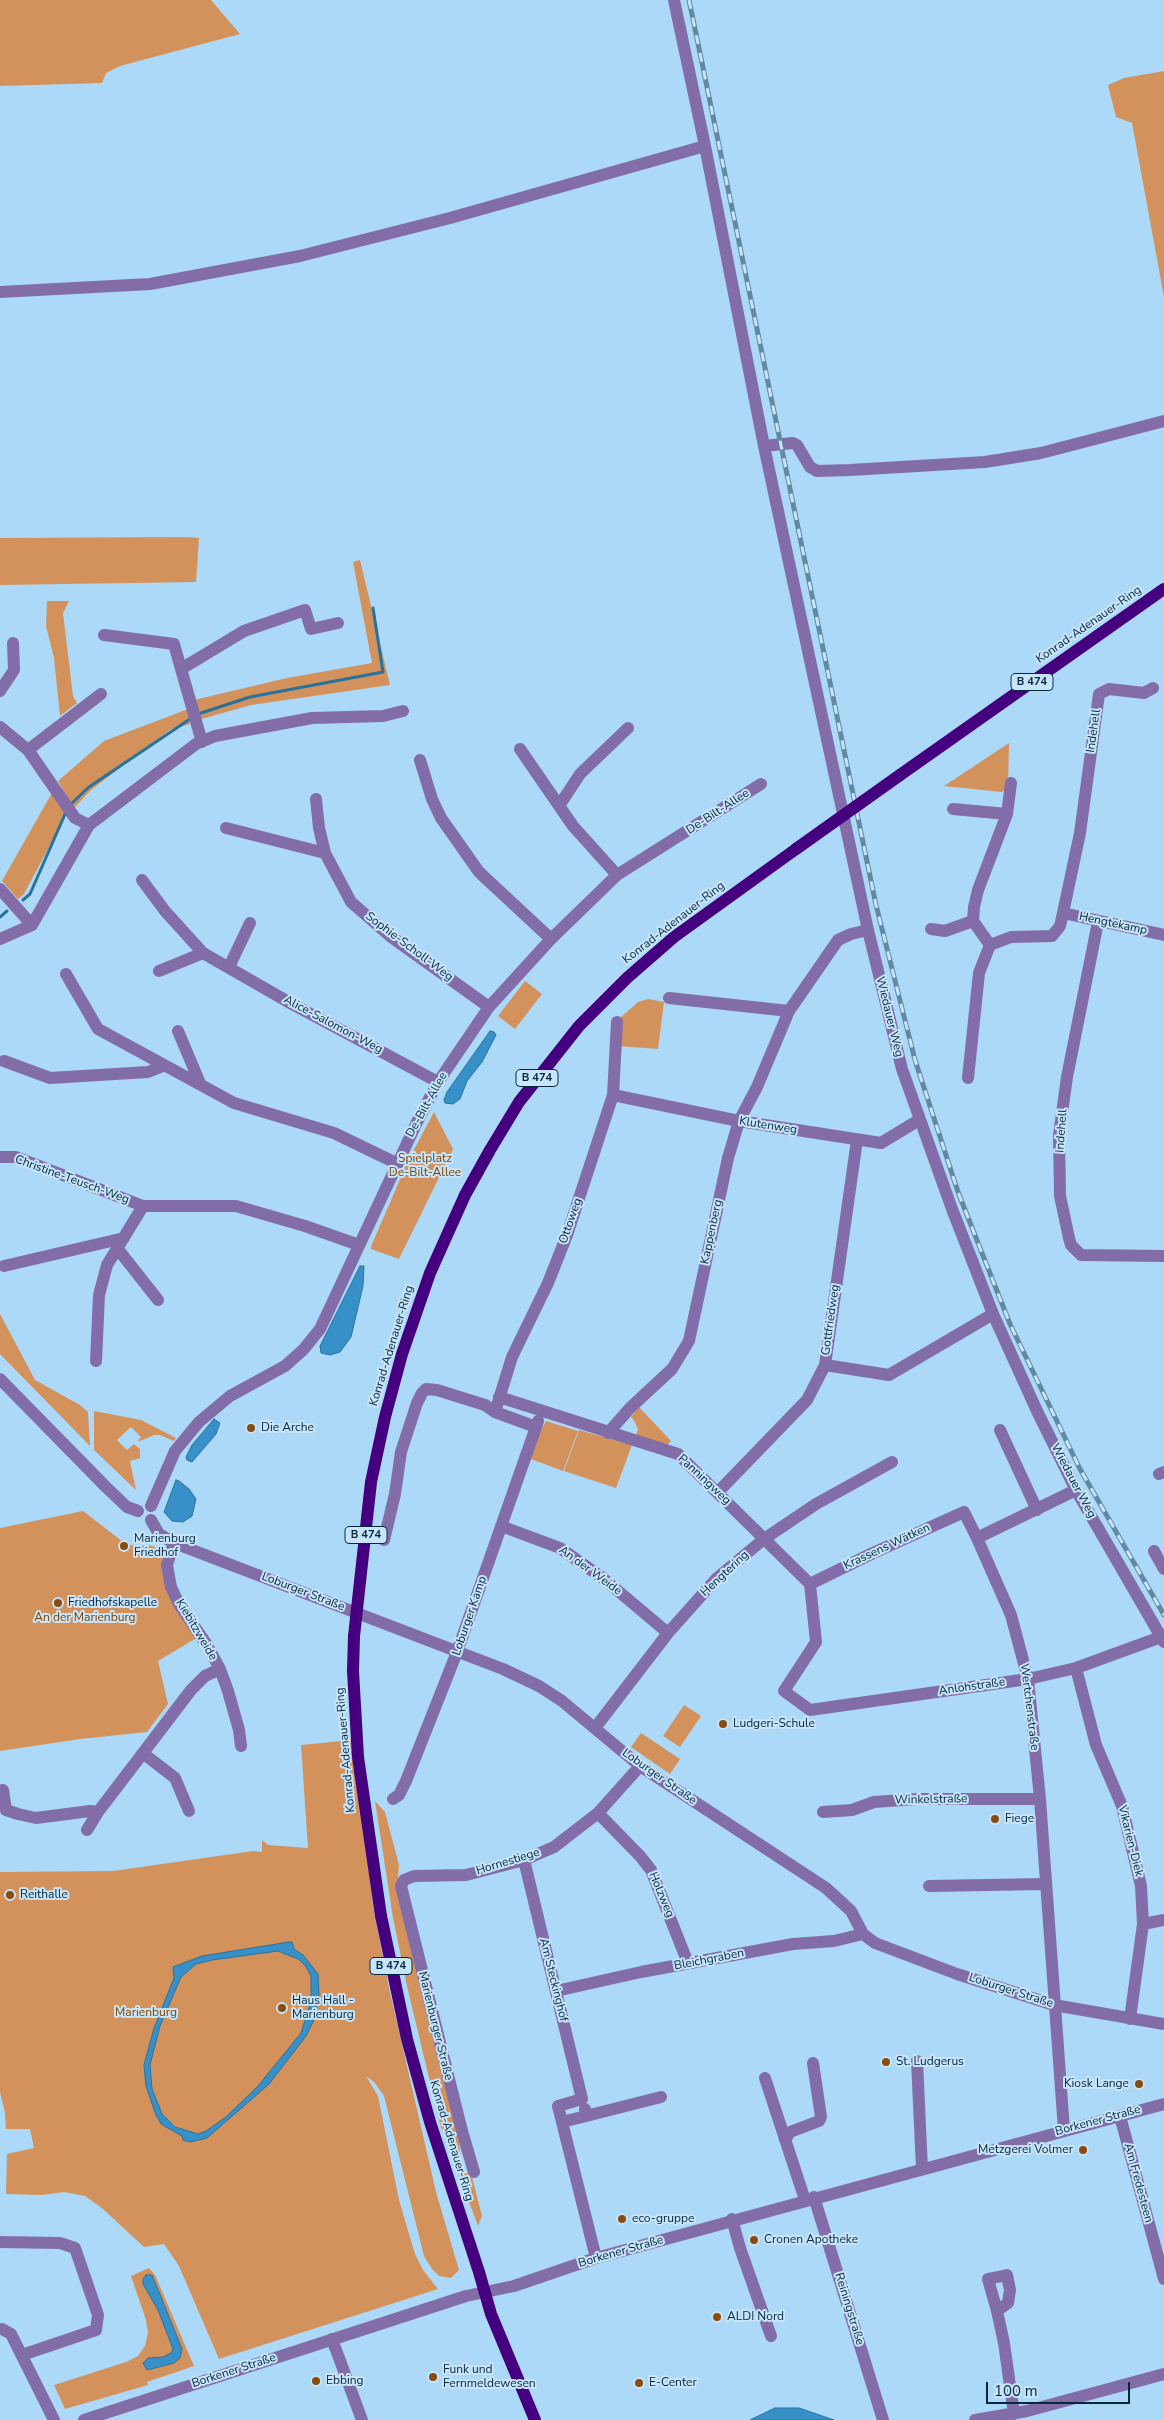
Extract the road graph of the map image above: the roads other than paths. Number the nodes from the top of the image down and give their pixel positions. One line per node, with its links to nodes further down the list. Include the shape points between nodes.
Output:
1 (674, 0): 2 (street, Wiedauer Weg)
2 (705, 146): 3 (street, via 450,218 300,256 150,284); 5 (street, Wiedauer Weg)
3 (0, 292)
4 (1164, 421): 5 (street, via 1040,453 985,462 818,471 810,467 793,442)
5 (764, 446): 39 (street, Wiedauer Weg)
6 (1164, 589): 96 (main road, Konrad-Adenauer-Ring / B 474, bridge, via 674,937 606,997 539,1074 490,1150 445,1237 402,1354 371,1482)
7 (338, 623): 10 (street, via 311,629 305,610 244,631)
8 (104, 635): 10 (street, via 174,644)
9 (13, 643): 12 (street, via 14,670)
10 (182, 669): 17 (street)
11 (1153, 688): 33 (street, Indehell, via 1144,693 1109,689 1099,694 1080,833)
12 (0, 691)
13 (101, 694): 19 (street)
14 (403, 711): 17 (street, via 383,716 312,718 216,736)
15 (0, 727): 19 (street)
16 (628, 728): 24 (street, via 580,774)
17 (202, 742): 27 (street)
18 (520, 749): 24 (street)
19 (28, 750): 27 (street, via 75,818)
20 (420, 760): 42 (street, via 441,818 479,872)
21 (1011, 783): 26 (street)
22 (761, 784): 30 (street, De-Bilt-Allee)
23 (316, 799): 29 (street, Sophie-Scholl-Weg, via 318,828)
24 (559, 806): 30 (street)
25 (953, 809): 26 (street)
26 (1007, 814): 34 (street, via 978,890)
27 (89, 825): 37 (street)
28 (226, 828): 29 (street)
29 (325, 853): 49 (street, Sophie-Scholl-Weg, via 351,902 390,936)
30 (617, 875): 42 (street, De-Bilt-Allee)
31 (142, 880): 44 (street, Alice-Salomon-Weg, via 165,911)
32 (0, 889): 37 (street)
33 (1063, 913): 36 (street, Hengtekamp); 43 (street, Hengtekamp, via 1060,926 1052,936 1011,937)
34 (973, 921): 38 (street, via 945,930); 43 (street)
35 (250, 922): 45 (street)
36 (1098, 922): 40 (street, Hengtekamp); 67 (street, Indehell, via 1066,1076 1059,1135 1062,1204 1071,1245 1081,1255)
37 (32, 925): 41 (street)
38 (931, 929)
39 (868, 930): 50 (street, Kappenberg, via 838,940); 59 (street, Wiedauer Weg, via 902,1069)
40 (1164, 935)
41 (0, 939)
42 (551, 939): 49 (street, De-Bilt-Allee)
43 (990, 945): 55 (street, via 979,973)
44 (204, 953): 45 (street, Alice-Salomon-Weg); 46 (street)
45 (229, 967): 56 (street, Alice-Salomon-Weg)
46 (159, 971)
47 (66, 974): 54 (street, via 98,1029)
48 (668, 998): 50 (street)
49 (489, 1007): 56 (street, De-Bilt-Allee)
50 (789, 1011): 60 (street, Kappenberg)
51 (617, 1022): 58 (street, Ottoweg)
52 (178, 1031): 57 (street)
53 (4, 1061): 54 (street, via 50,1078 148,1072)
54 (163, 1066): 57 (street)
55 (968, 1078)
56 (438, 1082): 63 (street, De-Bilt-Allee)
57 (200, 1083): 63 (street, via 234,1103 334,1132)
58 (613, 1095): 60 (street, Klutenweg); 74 (street, Ottoweg, via 567,1234 548,1283 512,1357)
59 (920, 1120): 61 (street, Klutenweg, via 881,1143); 70 (street, Wiedauer Weg)
60 (739, 1122): 61 (street, Klutenweg); 79 (street, Kappenberg, via 728,1158 689,1341 672,1369)
61 (858, 1140): 72 (street, Gottfriedweg)
62 (0, 1157): 64 (street, Christine-Teusch-Weg, via 16,1157)
63 (396, 1163): 66 (street, De-Bilt-Allee)
64 (143, 1206): 65 (street, Christine-Teusch-Weg); 66 (street, Christine-Teusch-Weg, via 236,1206)
65 (120, 1243): 68 (street); 69 (street); 71 (street, Christine-Teusch-Weg, via 107,1265 99,1295)
66 (359, 1245): 83 (street, De-Bilt-Allee, via 327,1317 312,1340 285,1366 230,1396 199,1422 175,1451)
67 (1164, 1256)
68 (4, 1266)
69 (158, 1300)
70 (993, 1314): 72 (street, via 889,1375); 81 (street, Wiedauer Weg)
71 (96, 1361)
72 (825, 1365): 82 (street, Gottfriedweg, via 807,1400)
73 (0, 1379): 85 (street, via 106,1487 127,1507)
74 (499, 1397): 75 (street, Ottoweg); 76 (street, Panningweg)
75 (494, 1412): 77 (street); 91 (street, via 485,1405 437,1390 426,1389 422,1393 401,1452)
76 (543, 1412): 77 (street); 79 (street, Panningweg)
77 (536, 1427): 88 (street, Loburger Kamp)
78 (1000, 1430): 84 (street)
79 (608, 1433): 82 (street, Panningweg, via 678,1454)
80 (892, 1462): 90 (street, Hengtering, via 816,1504)
81 (1076, 1490): 84 (street); 98 (street, Wiedauer Weg)
82 (718, 1492): 90 (street, Panningweg)
83 (151, 1506): 85 (street, via 143,1506); 87 (street, via 155,1513)
84 (1038, 1510): 89 (street)
85 (138, 1511): 87 (street, via 141,1521)
86 (964, 1512): 89 (street, Wertchenstraße); 95 (street, Krassens Wätken)
87 (152, 1520): 92 (street, Loburger Straße, via 159,1534)
88 (501, 1526): 97 (street, An der Weide, via 560,1548 604,1579); 99 (street, Loburger Kamp)
89 (977, 1538): 102 (street, Wertchenstraße, via 1012,1615)
90 (764, 1539): 95 (street, Panningweg); 97 (street, Hengtering, via 717,1578)
91 (384, 1540)
92 (174, 1543): 96 (street, Loburger Straße); 101 (street, Kiebitzweide, via 167,1565 171,1587)
93 (1154, 1551): 94 (street)
94 (1164, 1569)
95 (810, 1584): 102 (street, Anlohstraße, via 816,1642 784,1691 810,1710)
96 (356, 1613): 99 (street, Loburger Straße); 145 (main road, Konrad-Adenauer-Ring / B 474, via 353,1671 358,1757 381,1916 421,2092)
97 (668, 1633): 103 (street, Hengtering)
98 (1163, 1640): 100 (street, Anlohstraße)
99 (457, 1652): 103 (street, Loburger Straße, via 539,1686); 108 (street, Loburger Kamp, via 406,1781 399,1795)
100 (1076, 1668): 102 (street, Anlohstraße); 120 (street, Vikarien-Diek, via 1096,1745 1122,1806 1130,1836 1141,1886)
101 (220, 1669): 104 (street, Kiebitzweide); 105 (street, via 205,1676 190,1690)
102 (1028, 1679): 109 (street, Wertchenstraße)
103 (595, 1728): 106 (street, Loburger Straße)
104 (241, 1746)
105 (144, 1754): 110 (street, via 175,1778); 111 (street)
106 (640, 1766): 113 (street, Hornestiege); 121 (street, Loburger Straße, via 826,1888 851,1911)
107 (3, 1790): 111 (street, via 6,1810 18,1814 36,1818)
108 (393, 1799)
109 (1040, 1800): 112 (street, Winkelstraße, via 917,1799 874,1802 852,1810); 117 (street, Wertchenstraße)
110 (189, 1811)
111 (98, 1812): 114 (street)
112 (823, 1812)
113 (598, 1813): 115 (street, Hornestiege, via 554,1847); 122 (street, Holzweg, via 651,1870)
114 (87, 1830)
115 (524, 1860): 116 (street, Hornestiege, via 466,1875 414,1876); 123 (street, Am Steckinghof)
116 (404, 1880): 139 (street, Marienburger Straße, via 401,1892)
117 (1045, 1884): 118 (street); 124 (street, Wertchenstraße)
118 (929, 1886)
119 (1164, 1920): 120 (street)
120 (1143, 1924): 125 (street, Vikarien-Diek)
121 (863, 1934): 122 (street, Bleichgraben); 124 (street, Loburger Straße, via 875,1943 917,1960)
122 (688, 1963): 123 (street, Bleichgraben)
123 (556, 1991): 131 (street, Am Steckinghof)
124 (1054, 2005): 125 (street, Loburger Straße); 136 (street, Wertchenstraße)
125 (1130, 2019): 126 (street, Loburger Straße)
126 (1164, 2024)
127 (917, 2061): 138 (street)
128 (813, 2063): 137 (street, via 821,2117 819,2121 796,2129)
129 (765, 2078): 137 (street, Reiningstraße)
130 (662, 2098): 133 (street)
131 (582, 2099): 133 (street, Am Steckinghof); 135 (street, via 558,2106)
132 (1164, 2104): 134 (street, Borkener Straße)
133 (586, 2116): 135 (street)
134 (1120, 2116): 136 (street, Borkener Straße); 144 (street, Am Fredesteen)
135 (562, 2122): 143 (street)
136 (1064, 2130): 138 (street, Borkener Straße)
137 (785, 2140): 140 (street, Reiningstraße)
138 (922, 2169): 140 (street, Borkener Straße)
139 (474, 2172)
140 (810, 2198): 141 (street, Borkener Straße); 157 (street, Reiningstraße)
141 (732, 2220): 143 (street, Borkener Straße); 148 (street)
142 (0, 2242): 150 (street, via 60,2242 75,2248 98,2315 96,2330)
143 (596, 2258): 145 (street, Borkener Straße, via 514,2286)
144 (1164, 2279)
145 (485, 2292): 149 (street, Borkener Straße); 156 (main road, Konrad-Adenauer-Ring / B 474)
146 (997, 2311): 152 (street)
147 (1, 2327): 150 (street, via 11,2334)
148 (771, 2336)
149 (332, 2339): 154 (street, Borkener Straße); 155 (street)
150 (22, 2355): 153 (street)
151 (1164, 2374): 152 (street)
152 (1014, 2414): 158 (street)
153 (54, 2420)
154 (84, 2420)
155 (362, 2420)
156 (534, 2420)
157 (883, 2420)
158 (975, 2420)

